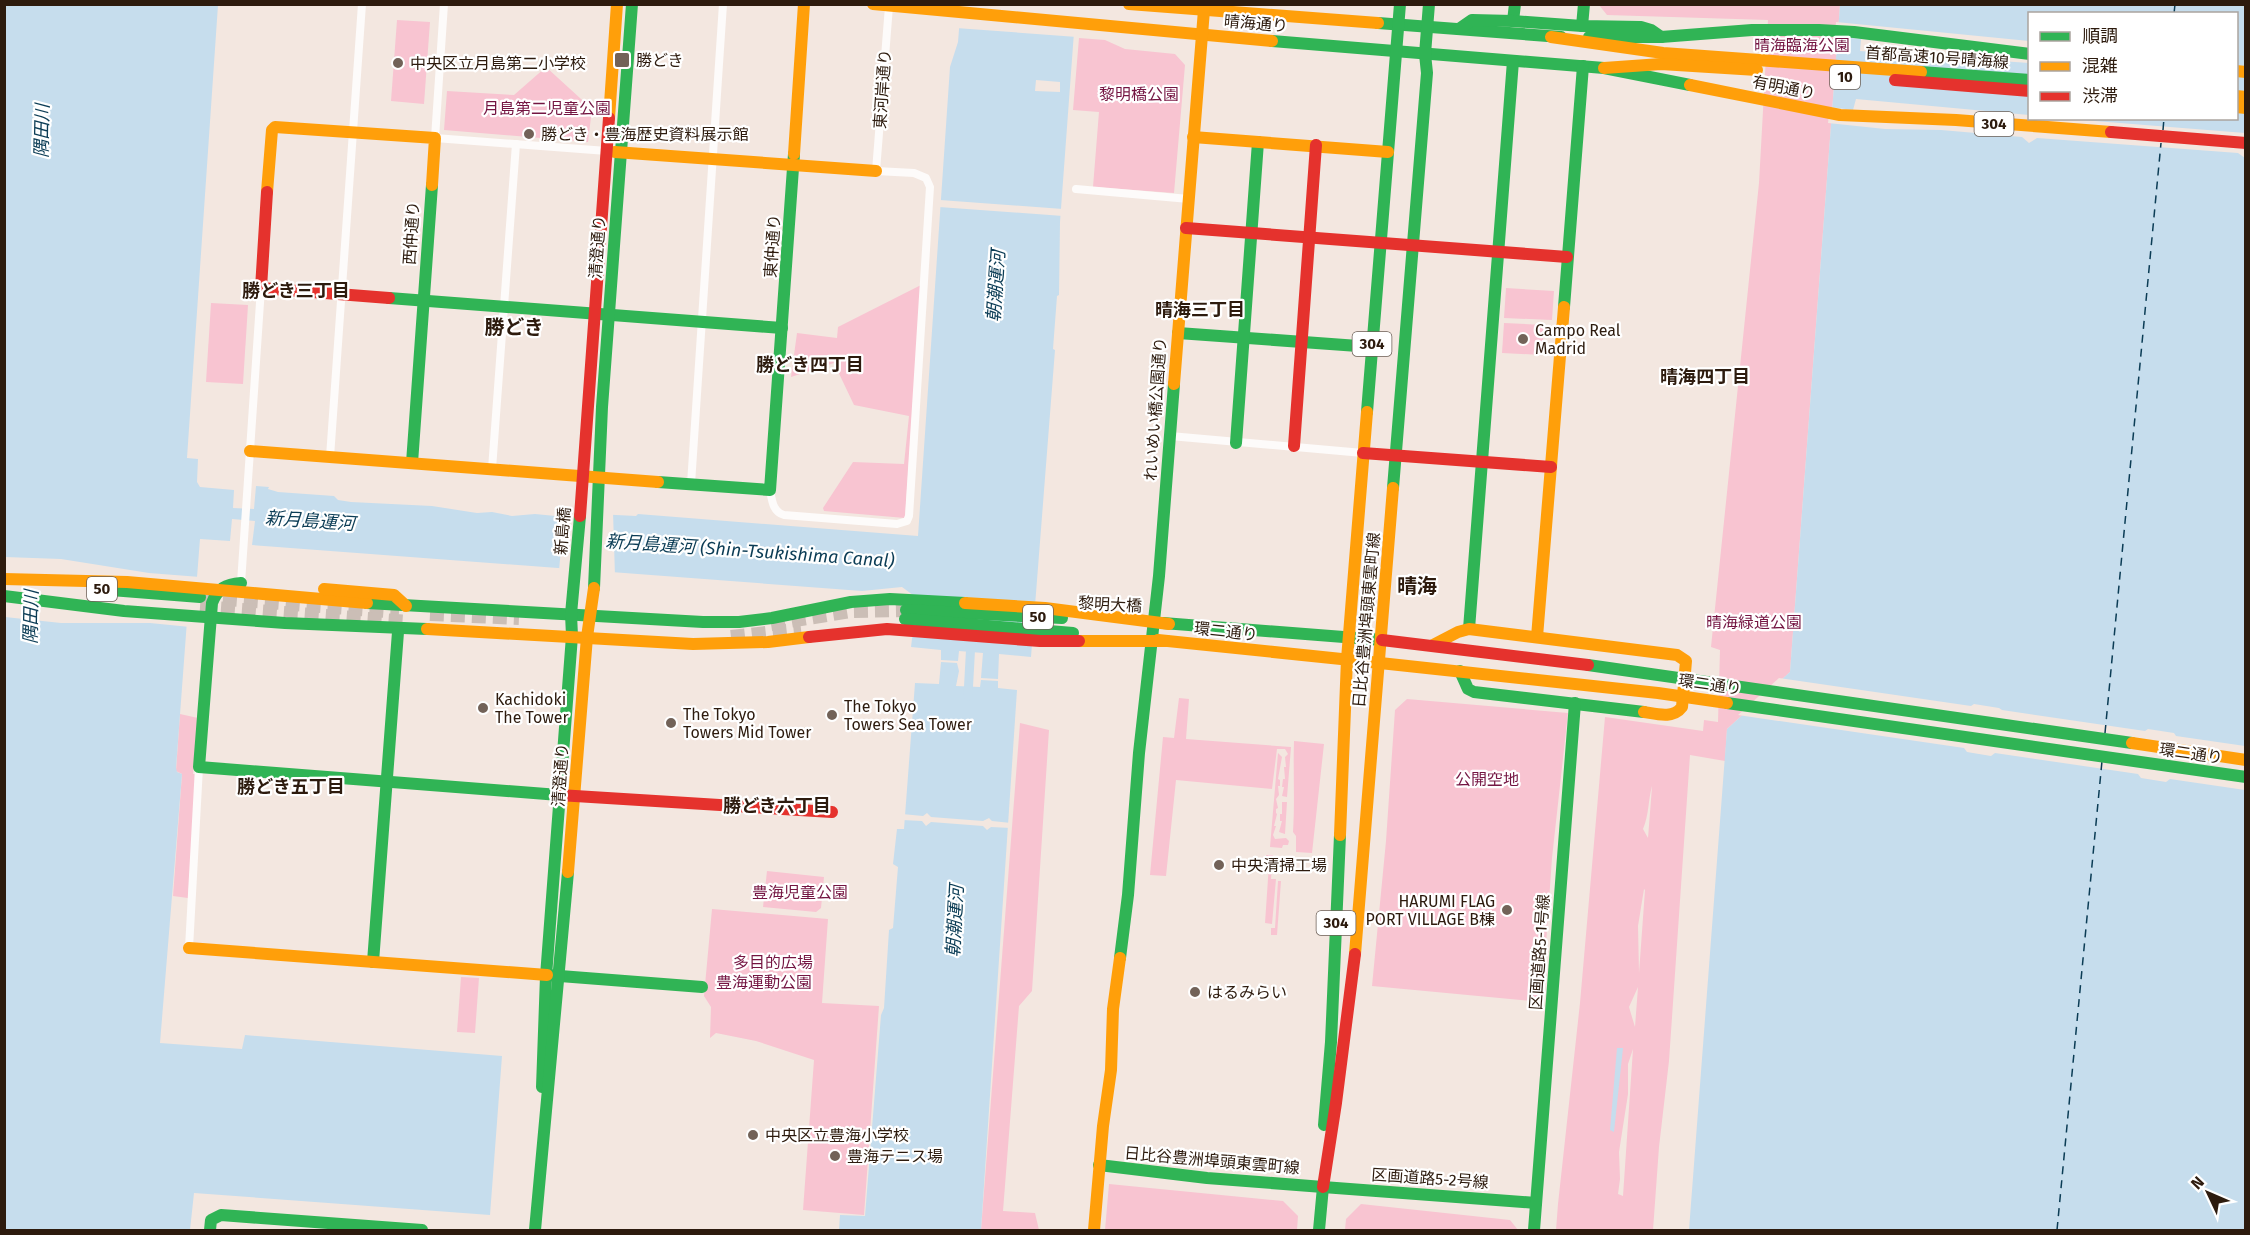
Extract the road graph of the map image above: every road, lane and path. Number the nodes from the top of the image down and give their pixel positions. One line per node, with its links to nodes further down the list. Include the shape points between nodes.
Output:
1 (362, 4): 32 (street)
2 (444, 4): 34 (street, 西仲通り)
3 (618, 4): 39 (main road, 清澄通り)
4 (632, 4): 40 (main road, 清澄通り)
5 (723, 4): 42 (street)
6 (804, 4): 43 (main road, 東仲通り)
7 (873, 4): 13 (main road, 304)
8 (1129, 4): 14 (main road, 晴海通り)
9 (1400, 4): 16 (main road, 304)
10 (1429, 4): 17 (main road, 304)
11 (1515, 4): 15 (main road)
12 (1584, 4): 18 (main road)
13 (889, 6): 20 (main road, 晴海通り / 304); 44 (street, 東河岸通り)
14 (1203, 10): 16 (main road, 晴海通り); 20 (main road, れいめい橋公園通り)
15 (1514, 21): 18 (main road); 19 (main road, via 1472,20)
16 (1398, 24): 17 (main road, 晴海通り); 23 (main road, 304)
17 (1427, 26): 19 (main road); 24 (main road, 304)
18 (1582, 26): 22 (main road, via 1641,27)
19 (1460, 29): 21 (main road)
20 (1202, 35): 23 (main road, 晴海通り / 304); 33 (main road, れいめい橋公園通り)
21 (1551, 37): 22 (main road); 26 (main road, 10)
22 (1661, 38): 25 (main road, via 1793,29 1854,32)
23 (1396, 52): 24 (main road, 晴海通り / 304); 41 (main road, 日比谷豊洲埠頭東雲町線 / 304)
24 (1425, 54): 27 (main road, 有明通り / 304); 51 (main road, 日比谷豊洲埠頭東雲町線 / 304, via 1427,73)
25 (2028, 54)
26 (1662, 58): 29 (main road, 10); 30 (main road, 首都高速10号晴海線 / 10); 31 (main road, 首都高速10号晴海線 / 10)
27 (1513, 61): 28 (main road, 有明通り / 304); 52 (main road)
28 (1582, 66): 29 (main road, 有明通り / 304); 53 (main road)
29 (1604, 68): 36 (main road, 有明通り / 304, via 1840,115)
30 (2028, 80)
31 (2028, 91)
32 (353, 131): 34 (main road); 54 (main road, via 279,126 272,130); 55 (street)
33 (1193, 137): 35 (main road); 46 (main road, れいめい橋公園通り)
34 (435, 138): 37 (street); 56 (main road, 西仲通り)
35 (1258, 142): 38 (main road); 48 (main road)
36 (2246, 143)
37 (516, 144): 39 (street); 57 (street)
38 (1316, 146): 41 (main road); 49 (main road)
39 (607, 151): 40 (main road); 58 (main road, 清澄通り)
40 (621, 152): 42 (main road); 58 (main road, 清澄通り)
41 (1388, 152): 50 (main road, 日比谷豊洲埠頭東雲町線 / 304)
42 (713, 159): 43 (main road); 59 (street)
43 (794, 165): 44 (main road); 60 (main road, 東仲通り)
44 (876, 171): 80 (street, via 914,173 926,178 930,187 909,516 907,521 897,524 784,515 774,507)
45 (1076, 189): 46 (street)
46 (1189, 199): 47 (main road, れいめい橋公園通り)
47 (1186, 228): 48 (main road); 61 (main road, れいめい橋公園通り)
48 (1252, 233): 49 (main road); 62 (main road)
49 (1310, 237): 50 (main road); 63 (main road)
50 (1380, 243): 51 (main road); 64 (main road, 日比谷豊洲埠頭東雲町線 / 304)
51 (1412, 245): 52 (main road); 70 (main road, 日比谷豊洲埠頭東雲町線 / 304)
52 (1498, 252): 53 (main road); 72 (main road)
53 (1568, 257): 74 (main road)
54 (261, 288): 55 (main road); 68 (street)
55 (342, 294): 56 (main road); 71 (street)
56 (423, 301): 57 (main road); 73 (main road, 西仲通り)
57 (504, 307): 58 (main road); 75 (street)
58 (602, 314): 59 (main road); 76 (main road, 清澄通り); 77 (main road, 清澄通り)
59 (702, 322): 60 (main road); 78 (street)
60 (782, 328): 80 (main road, 東仲通り)
61 (1178, 333): 62 (main road); 65 (main road, れいめい橋公園通り)
62 (1245, 338): 63 (main road); 66 (main road)
63 (1301, 342): 64 (main road); 67 (main road)
64 (1372, 347): 69 (main road, 日比谷豊洲埠頭東雲町線 / 304)
65 (1170, 436): 66 (street); 124 (main road, れいめい橋公園通り)
66 (1236, 443): 67 (street)
67 (1294, 446): 69 (street)
68 (250, 451): 71 (main road); 85 (street)
69 (1364, 453): 70 (main road); 99 (main road, 日比谷豊洲埠頭東雲町線 / 304)
70 (1395, 455): 72 (main road); 102 (main road, 日比谷豊洲埠頭東雲町線 / 304)
71 (330, 457): 73 (main road)
72 (1482, 462): 74 (main road); 94 (main road)
73 (412, 463): 75 (main road)
74 (1551, 467): 101 (main road)
75 (492, 469): 76 (main road)
76 (583, 476): 77 (main road); 79 (main road, 清澄通り)
77 (599, 477): 78 (main road); 81 (main road, 清澄通り)
78 (691, 484): 80 (main road)
79 (582, 490): 82 (main road, 新島橋)
80 (770, 490)
81 (598, 491): 83 (main road, 新島橋)
82 (575, 575): 89 (main road, 清澄通り)
83 (595, 576): 90 (main road, 清澄通り)
84 (4, 579): 86 (main road, 50, via 200,602); 87 (main road, 50, via 127,582)
85 (241, 583): 87 (main road, via 387,594); 93 (main road, via 230,583 218,591 212,603)
86 (4, 596): 96 (main road, 50, via 124,611)
87 (406, 606): 88 (main road, 50)
88 (540, 612): 89 (main road, 50); 97 (main road, via 544,625)
89 (571, 614): 90 (main road, 50); 98 (main road, 清澄通り)
90 (591, 615): 91 (main road, 50); 100 (main road, 清澄通り)
91 (724, 622): 92 (main road, 50, via 788,616 851,602 910,599 1045,608); 104 (main road, via 729,634)
92 (1169, 624): 99 (main road, 環二通り / 50); 103 (main road, 黎明大橋 / 50, via 905,614)
93 (210, 625): 95 (main road); 111 (main road)
94 (1469, 629): 101 (main road); 105 (main road)
95 (398, 632): 96 (main road); 113 (main road)
96 (461, 632): 97 (main road, 50)
97 (538, 634): 98 (main road, 50)
98 (572, 636): 100 (main road, 50); 114 (main road, 清澄通り)
99 (1348, 636): 102 (main road, 環二通り / 50); 106 (main road, 日比谷豊洲埠頭東雲町線 / 304)
100 (587, 637): 104 (main road, 50); 115 (main road, 清澄通り)
101 (1537, 637): 109 (main road, via 1677,655 1686,661 1682,707 1675,714)
102 (1382, 640): 105 (main road, 環二通り); 107 (main road, 日比谷豊洲埠頭東雲町線 / 304)
103 (1167, 641): 104 (main road, 50, via 1040,640 899,629); 106 (main road, 環二通り / 50)
104 (723, 644)
105 (1433, 645): 110 (main road, 環二通り)
106 (1347, 659): 107 (main road, 環二通り / 50); 119 (main road, 日比谷豊洲埠頭東雲町線 / 304)
107 (1380, 663): 108 (main road, 環二通り); 117 (main road, 日比谷豊洲埠頭東雲町線 / 304)
108 (1460, 671): 109 (main road, via 1468,689 1474,692); 112 (main road, 環二通り, via 1658,693)
109 (1575, 703): 127 (main road, 区画道路5-1号線)
110 (2246, 760)
111 (200, 767): 113 (main road); 118 (street)
112 (2246, 777)
113 (387, 781): 114 (main road); 120 (main road)
114 (558, 795): 115 (main road); 121 (main road, 清澄通り)
115 (575, 796): 116 (main road); 122 (main road, 清澄通り)
116 (832, 812)
117 (1357, 915): 119 (main road, via 1348,959); 125 (main road, 日比谷豊洲埠頭東雲町線 / 304)
118 (189, 948): 120 (main road)
119 (1334, 961): 125 (main road, 日比谷豊洲埠頭東雲町線 / 304)
120 (373, 962): 121 (main road)
121 (546, 976): 122 (main road); 126 (main road, 清澄通り)
122 (561, 977): 123 (main road); 126 (main road, 清澄通り)
123 (702, 987)
124 (1099, 1165): 125 (main road, 日比谷豊洲埠頭東雲町線); 132 (main road, れいめい橋公園通り)
125 (1323, 1187): 127 (main road, 区画道路5-2号線); 133 (main road)
126 (537, 1196): 131 (main road)
127 (1536, 1203): 134 (main road, 区画道路5-1号線)
128 (312, 1226): 129 (main road, via 221,1215 212,1220); 130 (main road)
129 (210, 1230)
130 (422, 1230)
131 (535, 1230)
132 (1094, 1230)
133 (1319, 1230)
134 (1534, 1230)

